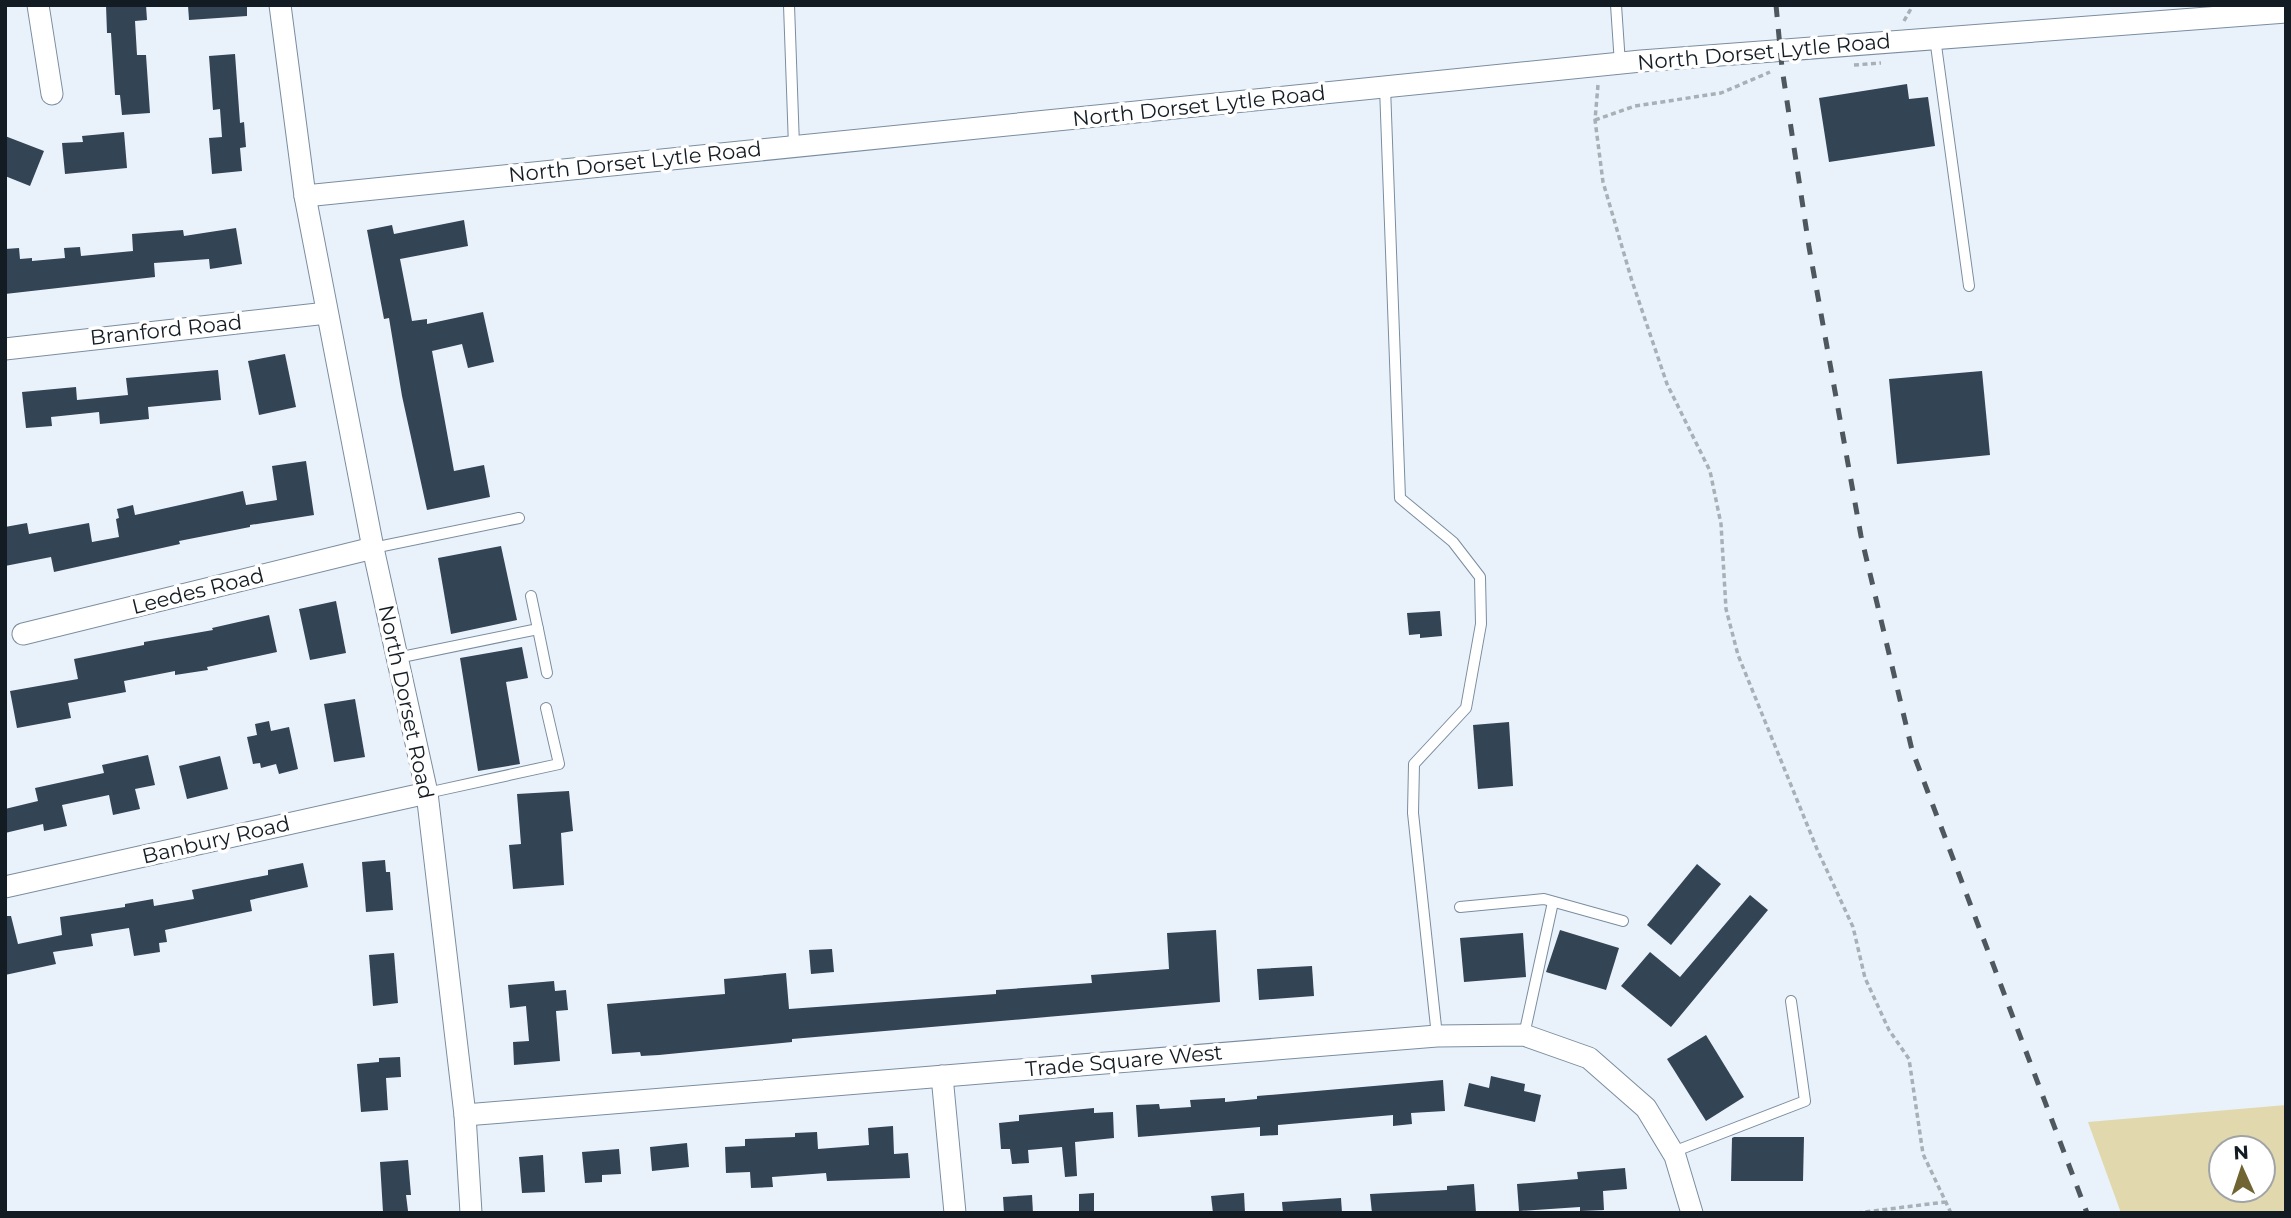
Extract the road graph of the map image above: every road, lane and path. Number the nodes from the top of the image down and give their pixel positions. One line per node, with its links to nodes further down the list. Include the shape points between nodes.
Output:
1 (37, 5): 13 (street)
2 (280, 5): 16 (street)
3 (789, 5): 15 (lane)
4 (1616, 5): 9 (lane)
5 (1913, 5): 8 (path)
6 (2286, 12): 7 (street, North Dorset Lytle Road)
7 (1935, 38): 8 (street, North Dorset Lytle Road); 17 (lane)
8 (1901, 41): 9 (street, North Dorset Lytle Road); 10 (path, via 1898,53 1888,62)
9 (1610, 65): 12 (street, North Dorset Lytle Road); 14 (path)
10 (1845, 65)
11 (1772, 71): 14 (path, via 1721,93 1635,106)
12 (1385, 87): 15 (street, North Dorset Lytle Road); 35 (lane, via 1400,498 1453,542 1480,577 1481,624 1466,708 1414,764 1413,813)
13 (52, 94)
14 (1595, 120): 39 (path, via 1603,182 1632,281 1667,384 1710,471 1721,524 1726,610 1738,655 1853,927 1865,978 1889,1030 1909,1059 1923,1154)
15 (794, 146): 16 (street, North Dorset Lytle Road)
16 (305, 195): 18 (street, North Dorset Road)
17 (1969, 286)
18 (327, 313): 19 (street, Branford Road); 21 (street, North Dorset Road)
19 (5, 349)
20 (519, 517): 21 (lane)
21 (373, 548): 24 (street, Leedes Road); 25 (street, North Dorset Road)
22 (531, 596): 23 (lane)
23 (538, 629): 25 (lane); 26 (lane)
24 (23, 634)
25 (397, 658): 28 (street, North Dorset Road)
26 (547, 673)
27 (546, 708): 28 (lane, via 558,764)
28 (427, 793): 29 (street, Banbury Road); 37 (street, North Dorset Road)
29 (5, 887)
30 (1553, 902): 31 (lane); 32 (lane); 34 (lane)
31 (1460, 907)
32 (1623, 921)
33 (1791, 1000): 38 (lane, via 1805,1101)
34 (1524, 1035): 35 (street, Trade Square West); 38 (street, Trade Square West, via 1589,1058 1646,1108)
35 (1437, 1037): 36 (street, Trade Square West)
36 (942, 1076): 37 (street, Trade Square West); 41 (street)
37 (465, 1115): 40 (street, North Dorset Road)
38 (1673, 1152): 42 (street, Trade Square West)
39 (1946, 1202): 43 (path); 44 (path)
40 (471, 1213)
41 (955, 1213)
42 (1692, 1213)
43 (1857, 1213)
44 (1951, 1213)

